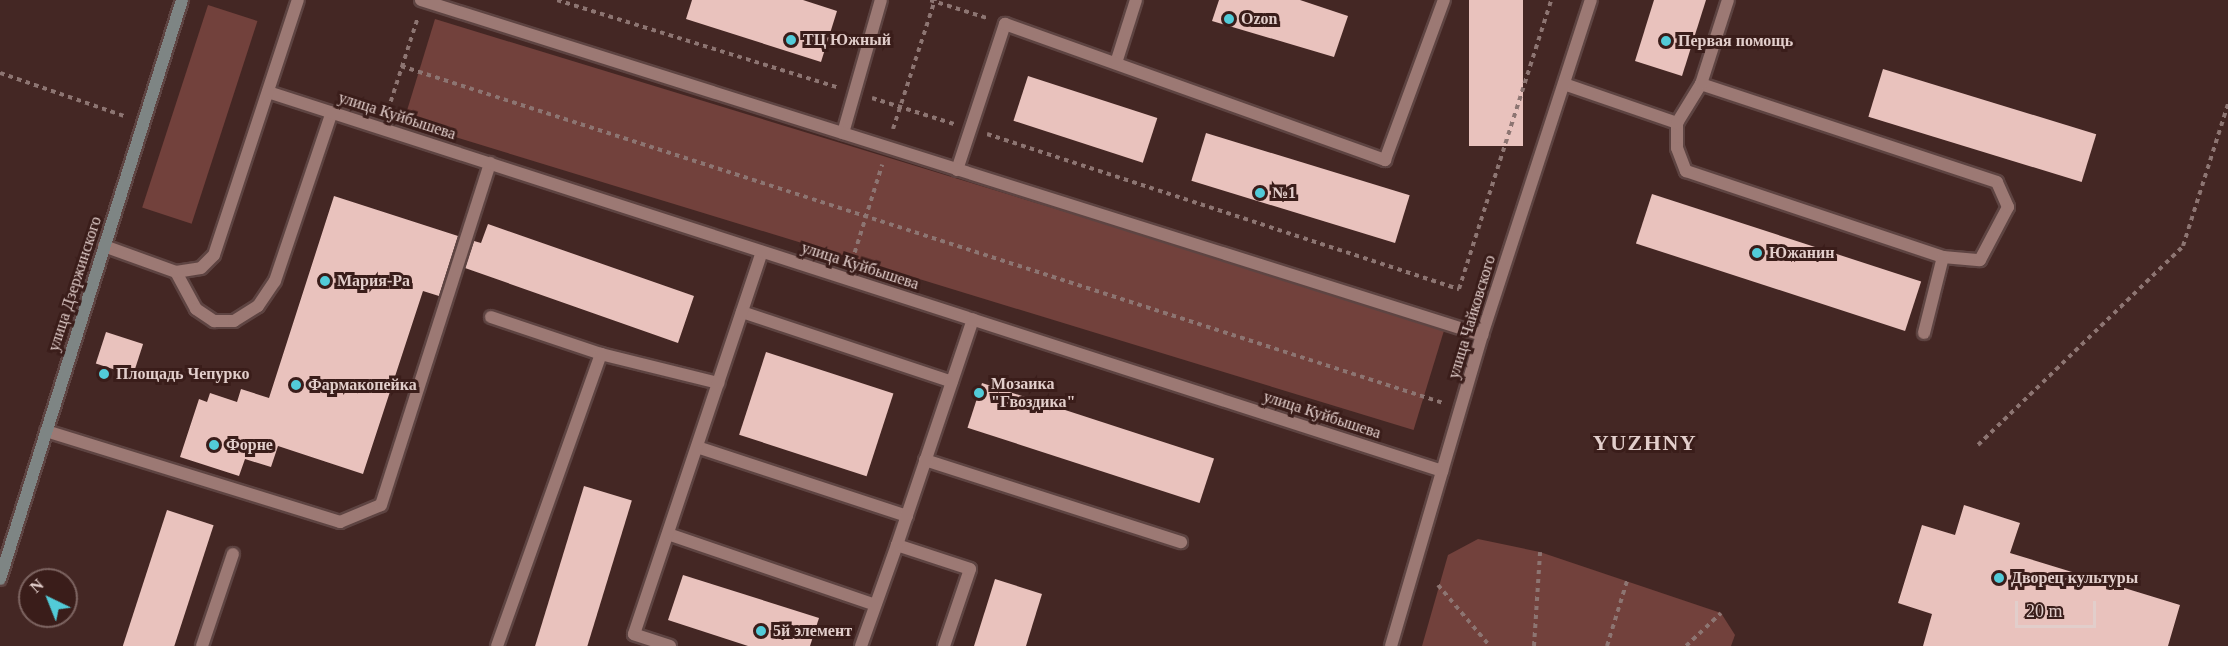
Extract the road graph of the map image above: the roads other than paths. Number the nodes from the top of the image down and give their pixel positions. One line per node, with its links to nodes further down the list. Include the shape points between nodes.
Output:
1 (182, 0): 18 (main road, улица Дзержинского)
2 (298, 0): 12 (street)
3 (422, 0): 15 (street)
4 (881, 0): 15 (street)
5 (1136, 0): 9 (street)
6 (1444, 0): 9 (street, via 1385,160)
7 (1591, 0): 10 (street, улица Чайковского)
8 (1728, 0): 11 (street)
9 (1116, 63): 17 (street, via 1005,24)
10 (1564, 84): 14 (street); 26 (street, улица Чайковского)
11 (1701, 84): 14 (street); 20 (street, via 1997,182 2008,207 1994,241 1980,260)
12 (268, 93): 13 (street, улица Куйбышева); 21 (street, via 214,255 201,268)
13 (332, 112): 16 (street, улица Куйбышева); 21 (street, via 275,281 258,306 234,321 214,321 196,309)
14 (1677, 123): 20 (street, via 1677,148 1686,171)
15 (843, 133): 17 (street)
16 (490, 163): 19 (street, улица Куйбышева); 30 (street, via 381,505 340,522)
17 (957, 170): 26 (street)
18 (104, 246): 21 (street); 30 (main road, улица Дзержинского)
19 (762, 252): 22 (street); 24 (street, улица Куйбышева)
20 (1943, 257): 25 (street)
21 (176, 272)
22 (742, 312): 28 (street); 29 (street)
23 (491, 317): 27 (street)
24 (973, 319): 28 (street); 33 (street, улица Куйбышева)
25 (1924, 333)
26 (1482, 335): 33 (street, улица Чайковского)
27 (602, 354): 29 (street); 42 (street)
28 (952, 382): 32 (street)
29 (718, 383): 31 (street)
30 (46, 431): 39 (main road, улица Дзержинского)
31 (697, 447): 34 (street); 35 (street)
32 (925, 460): 34 (street); 36 (street)
33 (1442, 471): 46 (street, улица Чайковского)
34 (907, 516): 37 (street)
35 (668, 534): 40 (street); 43 (street, via 634,634)
36 (1181, 542)
37 (897, 545): 40 (street); 45 (street, via 970,569)
38 (233, 554): 41 (street)
39 (0, 579)
40 (875, 605): 44 (street)
41 (202, 646)
42 (497, 646)
43 (670, 646)
44 (861, 646)
45 (944, 646)
46 (1391, 646)

